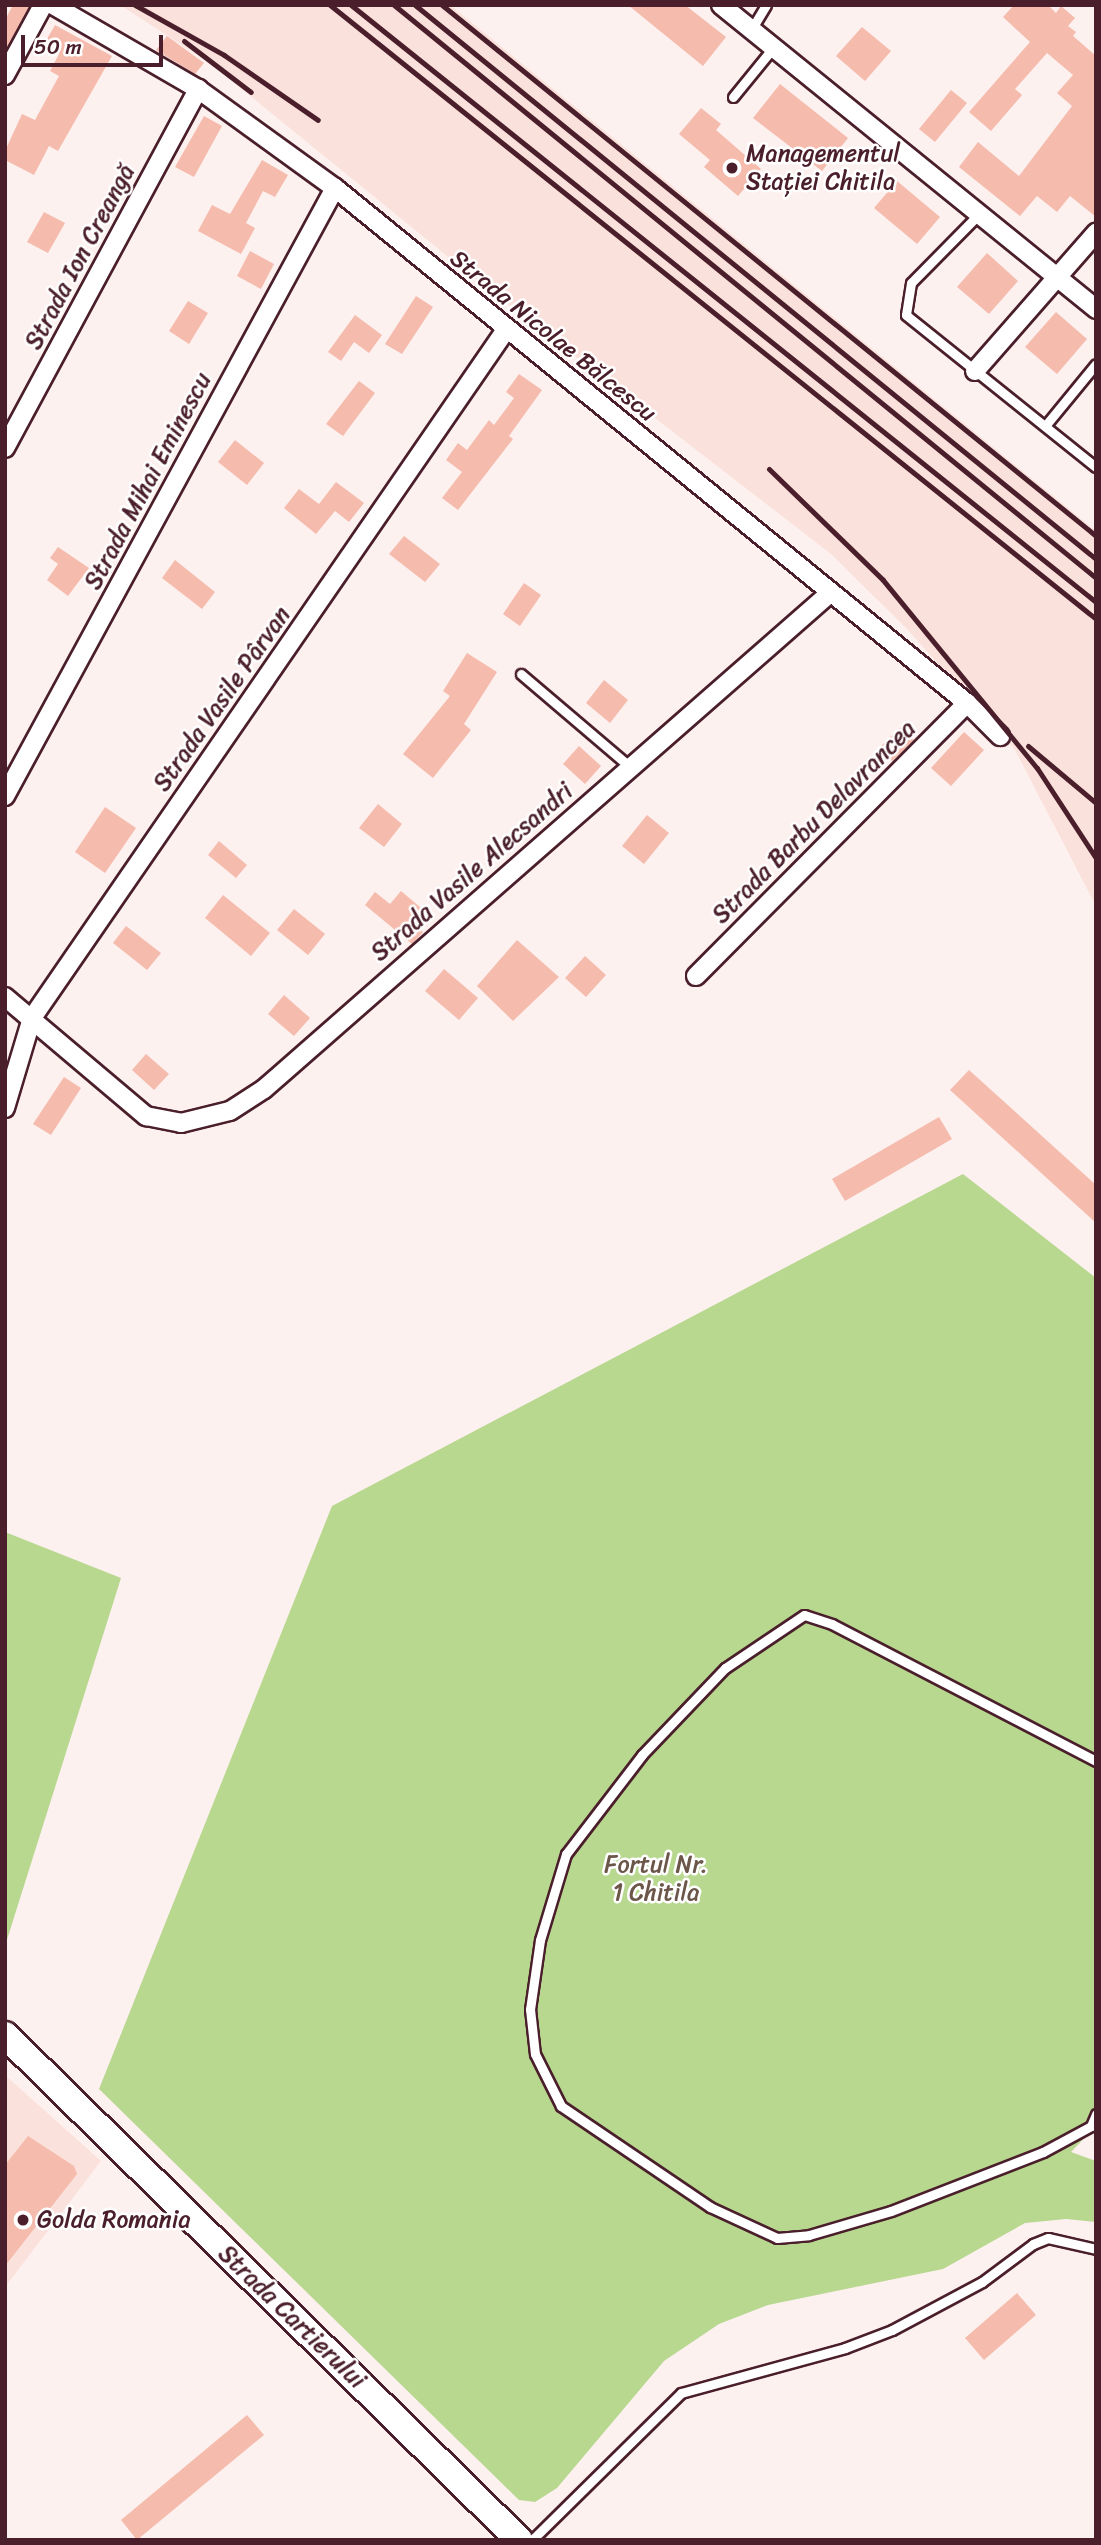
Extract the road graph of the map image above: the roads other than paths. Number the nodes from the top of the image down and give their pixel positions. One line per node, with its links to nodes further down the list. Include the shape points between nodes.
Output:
1 (43, 5): 7 (street)
2 (53, 5): 8 (street, Strada Nicolae Bălcescu)
3 (721, 5): 5 (street)
4 (766, 5): 5 (lane)
5 (751, 30): 6 (street)
6 (773, 48): 9 (lane); 11 (street)
7 (5, 75)
8 (198, 89): 10 (street, Strada Nicolae Bălcescu); 19 (street, Strada Ion Creangă)
9 (733, 97)
10 (335, 188): 15 (street, Strada Nicolae Bălcescu); 26 (street, Strada Mihai Eminescu)
11 (978, 215): 13 (street); 17 (lane, via 911,283 904,306 906,315)
12 (1096, 233): 13 (street)
13 (1056, 278): 14 (street); 17 (street)
14 (1096, 309)
15 (505, 331): 21 (street, Strada Nicolae Bălcescu); 29 (street, Strada Vasile Pârvan)
16 (1096, 364): 18 (lane)
17 (975, 371): 18 (lane)
18 (1045, 426): 20 (lane)
19 (5, 449)
20 (1096, 467)
21 (830, 593): 23 (street, Strada Nicolae Bălcescu); 25 (street, Strada Vasile Alecsandri)
22 (521, 674): 25 (lane)
23 (967, 703): 24 (street, Strada Nicolae Bălcescu); 27 (street, Strada Barbu Delavrancea)
24 (1000, 736)
25 (629, 766): 29 (street, Strada Vasile Alecsandri, via 245,1103 214,1116 168,1123 146,1116)
26 (5, 796)
27 (696, 976)
28 (5, 997): 29 (street, Strada Vasile Alecsandri)
29 (32, 1018): 30 (street, Strada Vasile Pârvan)
30 (5, 1108)
31 (1096, 1761): 34 (lane, via 832,1624 804,1615 726,1668 642,1755 566,1854 540,1940 530,2009 535,2054 561,2106 710,2207 777,2238 809,2235 891,2211)
32 (5, 2035): 36 (street, Strada Cartierului)
33 (1096, 2114): 34 (lane)
34 (1094, 2129)
35 (1096, 2249): 37 (lane, via 1068,2240 1041,2241 982,2282 892,2330 845,2348 681,2393)
36 (519, 2540)
37 (532, 2540)

